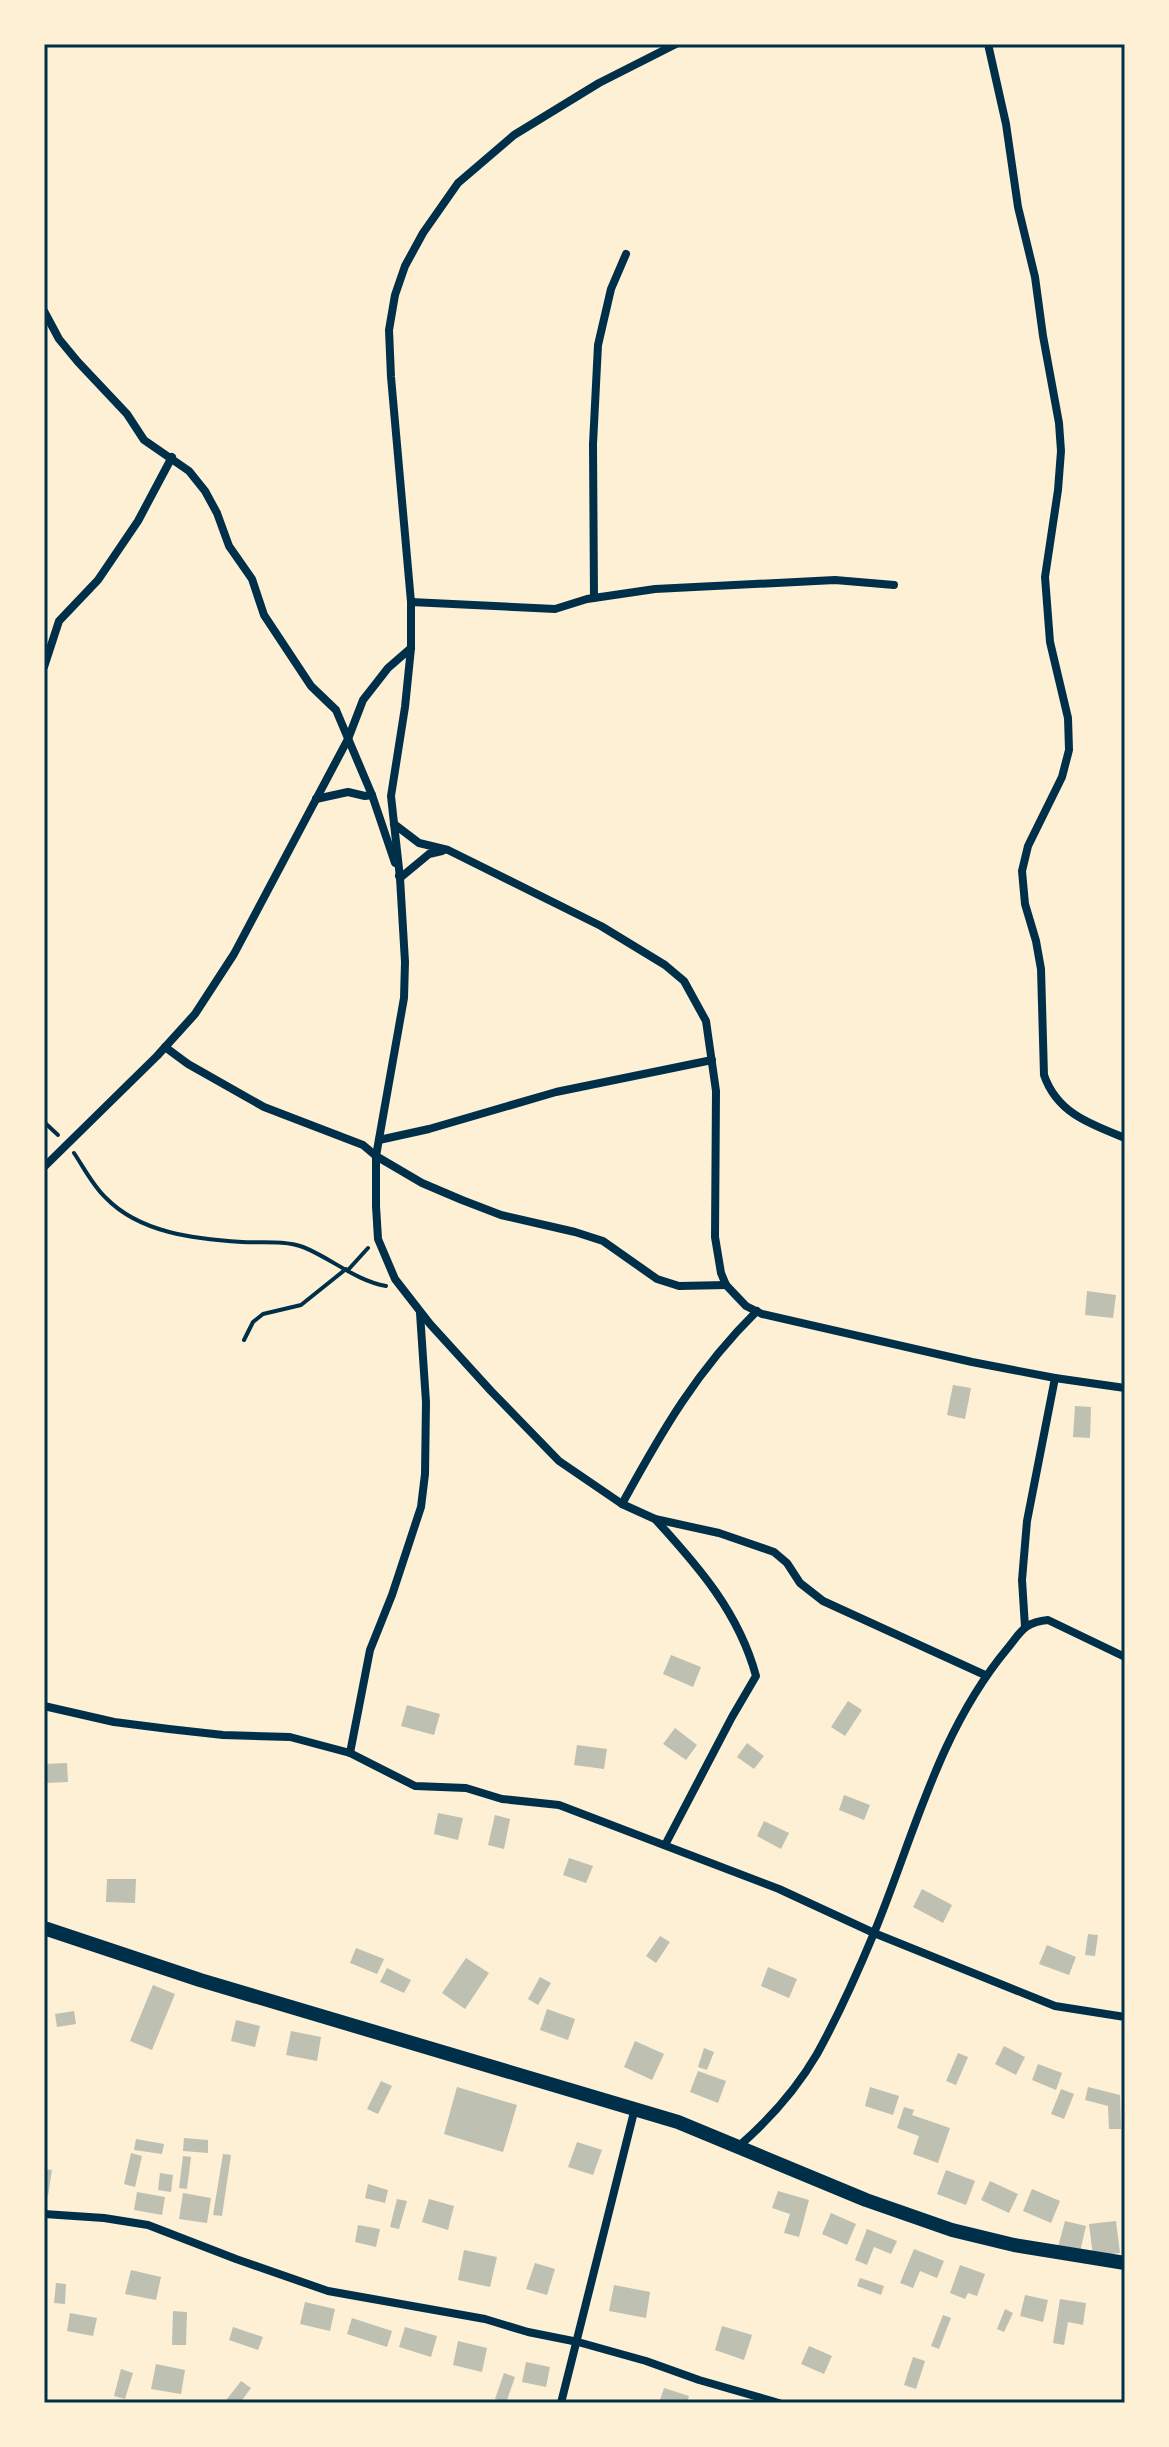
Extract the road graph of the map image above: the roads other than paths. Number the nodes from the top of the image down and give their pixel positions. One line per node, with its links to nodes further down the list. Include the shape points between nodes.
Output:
1 (676, 44): 8 (street, via 514,135 458,183 405,266 389,330)
2 (988, 44): 19 (street, via 1035,277 1061,451 1045,577 1069,750 1022,871 1041,969 1044,1075 1064,1107)
3 (626, 254): 7 (street, via 611,289 598,345)
4 (44, 311): 5 (street, via 59,339 144,440)
5 (172, 457): 10 (street, via 98,580 59,621); 11 (street, via 205,491 229,546 252,579 264,615 311,686 336,710)
6 (894, 585): 7 (street, via 770,582)
7 (594, 598): 8 (street, via 555,609)
8 (411, 602): 9 (street)
9 (411, 648): 11 (street, via 363,700); 14 (street, via 391,796)
10 (44, 667)
11 (348, 739): 12 (street); 13 (street)
12 (372, 795): 13 (street, via 348,792); 16 (street)
13 (316, 799): 17 (street, via 234,954 195,1014)
14 (394, 824): 15 (street, via 419,843); 16 (street)
15 (448, 850): 16 (street, via 429,854); 18 (street, via 601,926 665,965 684,981 706,1021)
16 (400, 878): 20 (street, via 404,998)
17 (165, 1047): 21 (street, via 264,1107 344,1136); 22 (street)
18 (712, 1060): 20 (street, via 556,1092); 23 (street, via 716,1245)
19 (1125, 1138)
20 (379, 1140): 21 (street)
21 (376, 1156): 23 (street, via 422,1183 501,1215 603,1241 657,1279 679,1286); 24 (street, via 378,1239 395,1279)
22 (44, 1167)
23 (726, 1285): 25 (street)
24 (420, 1311): 28 (street, via 559,1461); 34 (street, via 426,1402 421,1507 370,1650)
25 (757, 1311): 26 (street); 28 (street, via 692,1385)
26 (1055, 1378): 27 (street); 30 (street, via 1027,1521)
27 (1125, 1388)
28 (622, 1504): 29 (street)
29 (655, 1519): 32 (street, via 774,1552 823,1601); 35 (street, via 699,1567 725,1607 756,1676)
30 (1025, 1627): 31 (street, via 1048,1620); 32 (street)
31 (1125, 1657)
32 (985, 1675): 37 (street, via 949,1737)
33 (44, 1706): 34 (street, via 141,1725 290,1737)
34 (350, 1753): 35 (street, via 415,1786 466,1788 502,1799 559,1805)
35 (665, 1845): 37 (street)
36 (44, 1928): 39 (street, via 200,1980)
37 (874, 1933): 38 (street, via 1055,2006); 40 (street, via 801,2079 766,2123)
38 (1125, 2017)
39 (636, 2107): 40 (street); 43 (street)
40 (739, 2146): 42 (street, via 952,2230)
41 (44, 2214): 43 (street, via 148,2225 328,2291)
42 (1125, 2263)
43 (578, 2342): 44 (street); 45 (street)
44 (561, 2403)
45 (779, 2403)

